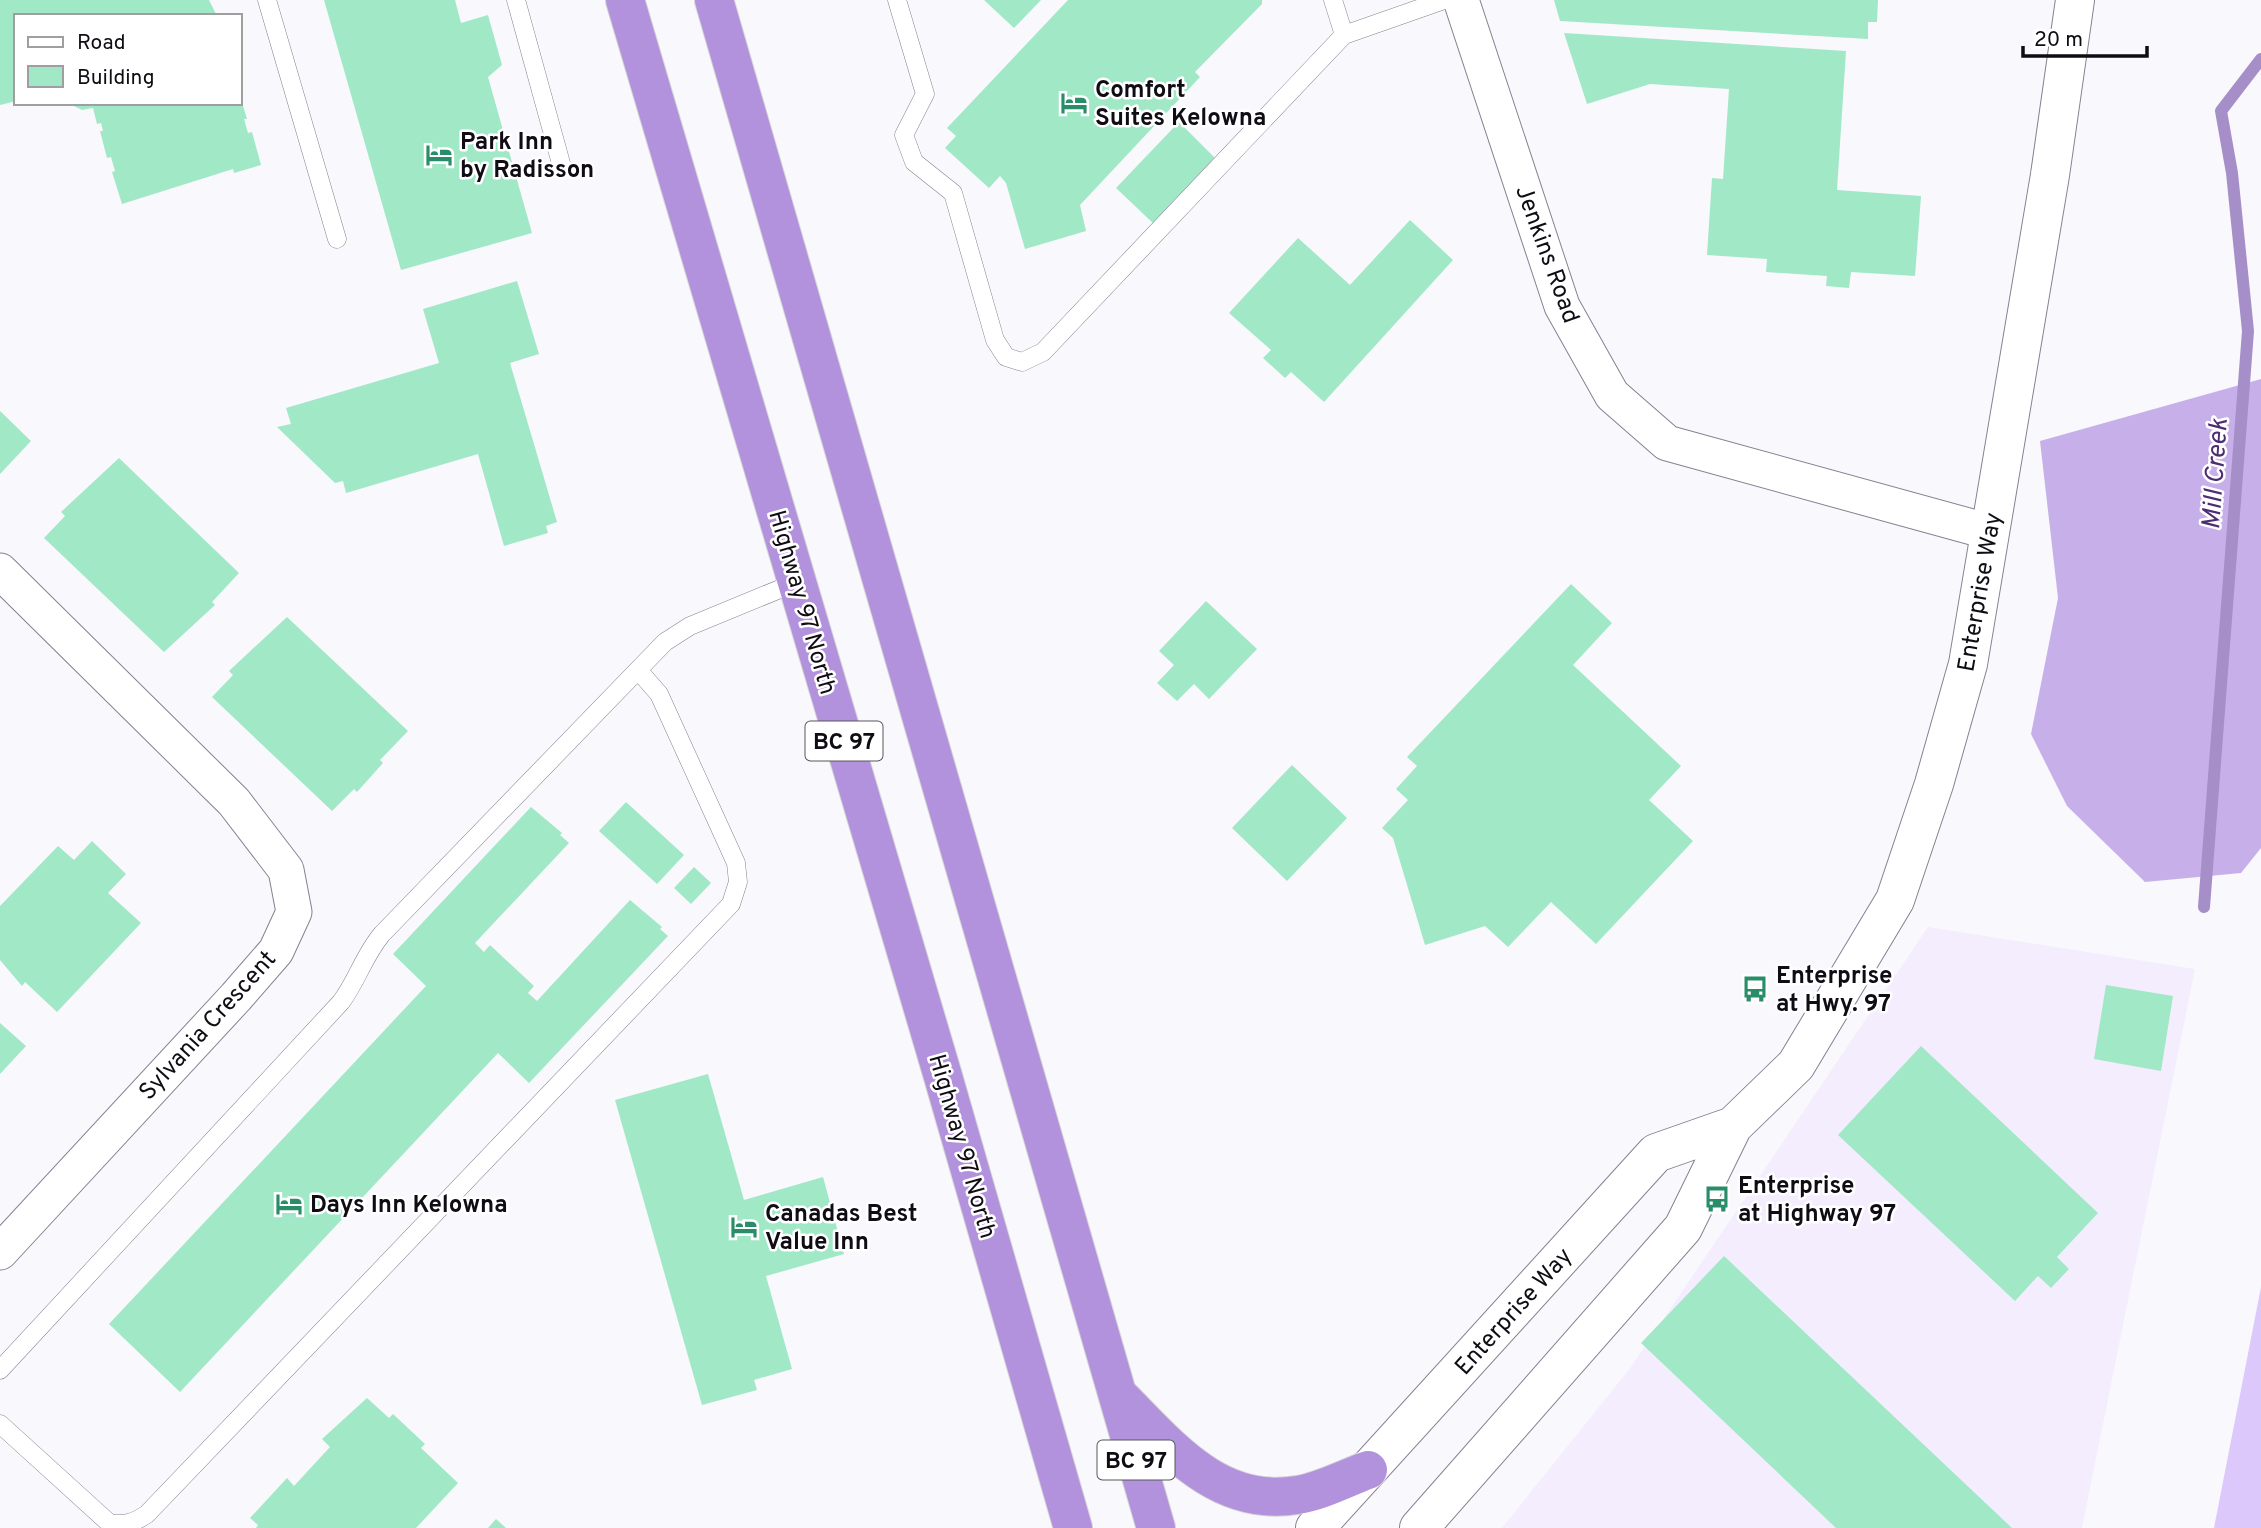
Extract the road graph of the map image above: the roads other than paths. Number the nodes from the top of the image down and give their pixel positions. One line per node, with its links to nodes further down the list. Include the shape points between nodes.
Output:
1 (267, 0): 12 (lane)
2 (516, 0): 11 (lane)
3 (625, 0): 15 (highway, Highway 97 North / BC 97)
4 (714, 0): 20 (highway, BC 97)
5 (897, 0): 10 (lane, via 925,94 904,135 914,162 953,193 995,340 1006,357 1022,362 1043,352)
6 (1333, 0): 10 (lane)
7 (1444, 0): 10 (lane)
8 (1461, 0): 13 (street, Jenkins Road, via 1562,306 1612,395 1667,443)
9 (2074, 0): 13 (street, Enterprise Way, via 2050,175)
10 (1344, 35)
11 (562, 167)
12 (337, 239)
13 (1990, 532): 17 (street, Enterprise Way, via 1968,664 1895,900 1796,1065)
14 (0, 571): 18 (street, Sylvania Crescent, via 233,802 286,870 294,912 276,951)
15 (797, 582): 16 (lane, via 676,633); 23 (highway, Highway 97 North / BC 97)
16 (638, 670): 19 (lane, via 382,934 341,1002); 21 (lane, via 659,694 736,863 738,882 731,904 135,1522 109,1523)
17 (1733, 1126): 22 (street, Enterprise Way, via 1656,1153); 28 (street, Enterprise Way, via 1683,1228)
18 (0, 1252)
19 (0, 1370)
20 (1116, 1393): 22 (highway, via 1188,1466 1252,1497 1298,1495); 26 (highway, BC 97)
21 (0, 1424)
22 (1368, 1470): 27 (street, Enterprise Way)
23 (1060, 1483): 24 (highway); 25 (highway, Highway 97 North / BC 97)
24 (1052, 1528)
25 (1073, 1528)
26 (1156, 1528)
27 (1315, 1528)
28 (1419, 1528)

